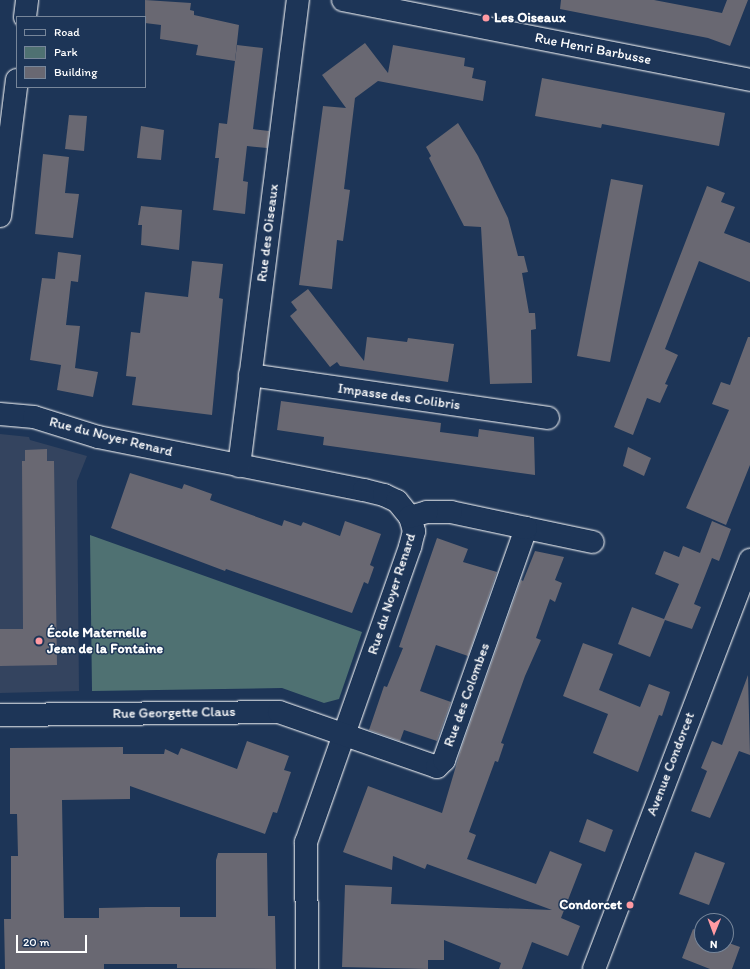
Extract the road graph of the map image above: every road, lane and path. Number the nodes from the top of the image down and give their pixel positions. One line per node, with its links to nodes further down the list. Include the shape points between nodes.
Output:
1 (27, 0): 4 (street)
2 (298, 0): 8 (street, Rue des Oiseaux)
3 (343, 0): 5 (street, Rue Henri Barbusse)
4 (25, 16)
5 (750, 80)
6 (16, 88): 7 (street)
7 (0, 216)
8 (250, 375): 10 (street, Impasse des Colibris); 11 (street, Rue des Oiseaux)
9 (0, 414): 11 (street, Rue du Noyer Renard, via 34,418 98,437)
10 (548, 418)
11 (239, 466): 12 (street, Rue du Noyer Renard, via 261,468 384,495 397,502)
12 (410, 517): 13 (street, via 427,512 451,512); 17 (street, Rue du Noyer Renard, via 414,531 411,542)
13 (526, 528): 14 (street); 17 (street, Rue des Colombes, via 441,765 433,767)
14 (593, 542)
15 (750, 560): 19 (street, Avenue Condorcet)
16 (0, 715): 17 (street, Rue Georgette Claus, via 279,712)
17 (344, 734): 18 (street, Rue du Noyer Renard, via 306,842)
18 (307, 969)
19 (594, 969)

